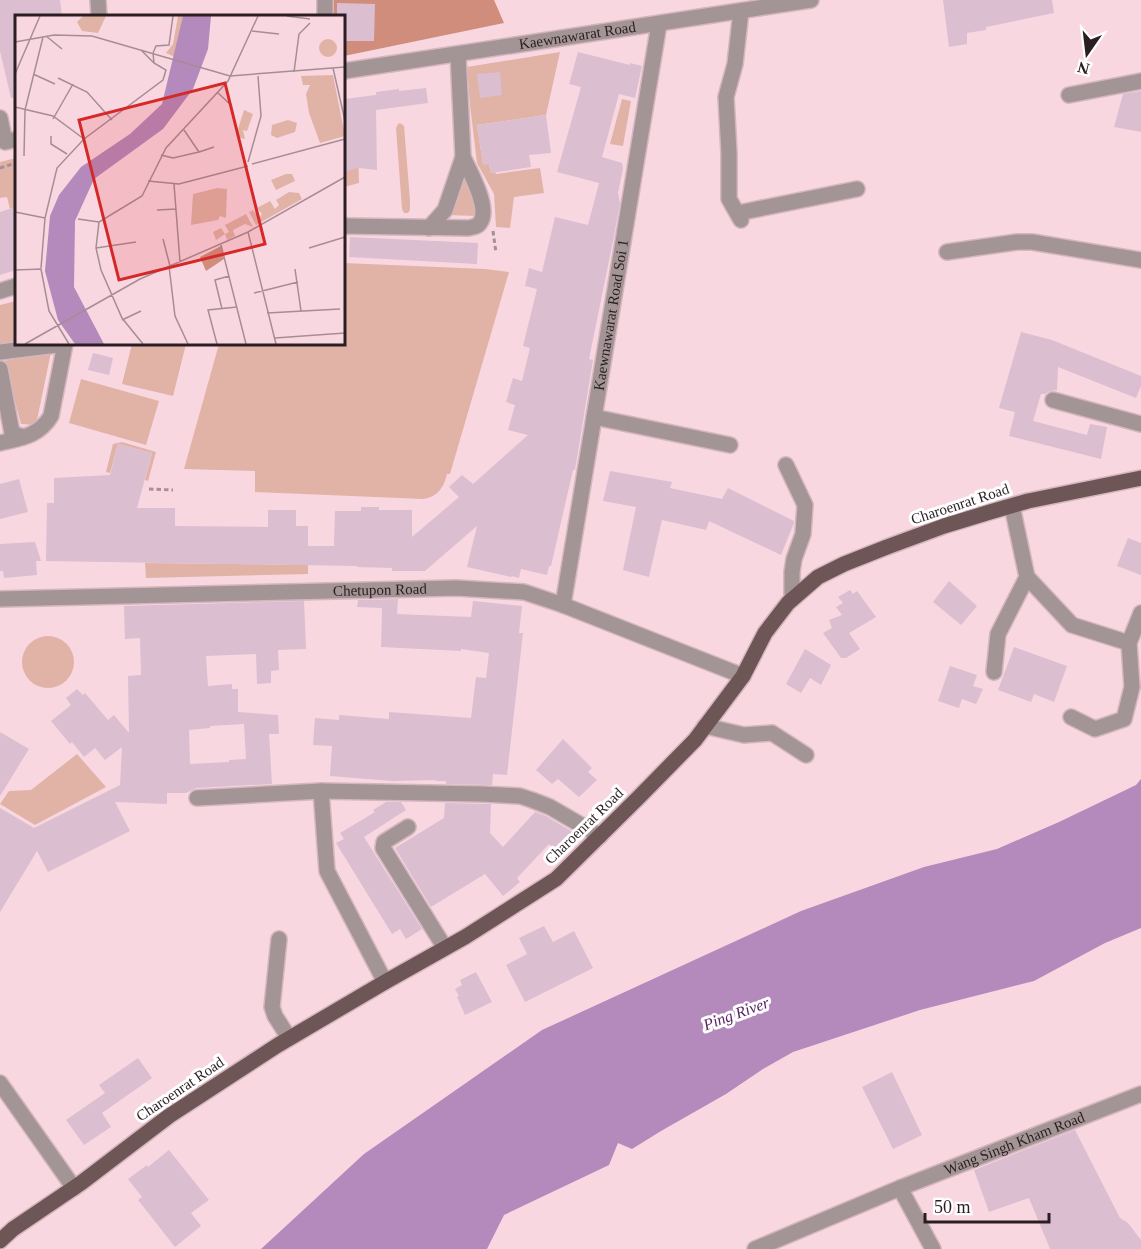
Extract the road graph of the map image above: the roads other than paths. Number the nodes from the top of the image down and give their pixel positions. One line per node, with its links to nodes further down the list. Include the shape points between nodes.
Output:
1 (98, 0): 4 (street)
2 (811, 0): 3 (street, Kaewnawarat Road)
3 (747, 7): 5 (street, Kaewnawarat Road); 13 (street, via 726,97 729,199 740,217)
4 (99, 15)
5 (659, 24): 6 (street, Kaewnawarat Road); 25 (street, Kaewnawarat Road Soi 1)
6 (458, 54): 7 (street, Kaewnawarat Road); 12 (street)
7 (345, 71)
8 (1141, 81): 9 (street)
9 (1069, 95)
10 (0, 118): 11 (street, via 6,142)
11 (10, 141)
12 (464, 157): 15 (street, via 445,210); 15 (street, via 484,215 469,228)
13 (857, 189)
14 (345, 226): 15 (street)
15 (429, 228)
16 (947, 252): 17 (street, via 1032,242)
17 (1141, 260)
18 (15, 286): 19 (street)
19 (0, 291)
20 (57, 345): 22 (street)
21 (65, 345): 27 (street, via 51,416 46,425)
22 (0, 352)
23 (0, 369): 27 (street, via 12,433)
24 (1053, 400): 26 (street)
25 (594, 417): 29 (street); 36 (street, Kaewnawarat Road Soi 1)
26 (1141, 424)
27 (23, 437): 28 (street)
28 (0, 443)
29 (730, 445)
30 (786, 465): 35 (street, via 805,505 803,534 792,572)
31 (1141, 478): 32 (main road, Charoenrat Road)
32 (1012, 506): 33 (street); 35 (main road, Charoenrat Road, via 944,526 844,564 818,577)
33 (1027, 577): 38 (street, via 1072,625); 39 (street, via 998,634)
34 (0, 599): 36 (street, Chetupon Road, via 456,588 524,592)
35 (792, 599): 40 (main road, Charoenrat Road, via 765,633)
36 (563, 605): 40 (street, Chetupon Road)
37 (1141, 613): 38 (street)
38 (1129, 643): 41 (street, via 1132,687 1124,719 1095,729)
39 (994, 672)
40 (743, 676): 42 (main road, Charoenrat Road)
41 (1071, 717)
42 (705, 726): 43 (street, via 744,735 772,733); 47 (main road, Charoenrat Road)
43 (806, 755)
44 (321, 791): 45 (street); 47 (street, via 520,796 550,807); 50 (street, via 327,871)
45 (197, 798)
46 (408, 827): 49 (street, via 384,842 383,848)
47 (600, 836): 49 (main road, Charoenrat Road, via 556,879)
48 (279, 939): 51 (street, via 272,1007)
49 (445, 948): 50 (main road, Charoenrat Road)
50 (385, 982): 51 (main road, Charoenrat Road)
51 (289, 1038): 54 (main road, Charoenrat Road, via 169,1116)
52 (0, 1083): 54 (street)
53 (1140, 1096): 55 (street, Wang Singh Kham Road)
54 (74, 1188): 56 (main road, Charoenrat Road)
55 (900, 1188): 57 (street, Wang Singh Kham Road); 58 (street)
56 (0, 1240)
57 (755, 1249)
58 (933, 1249)

